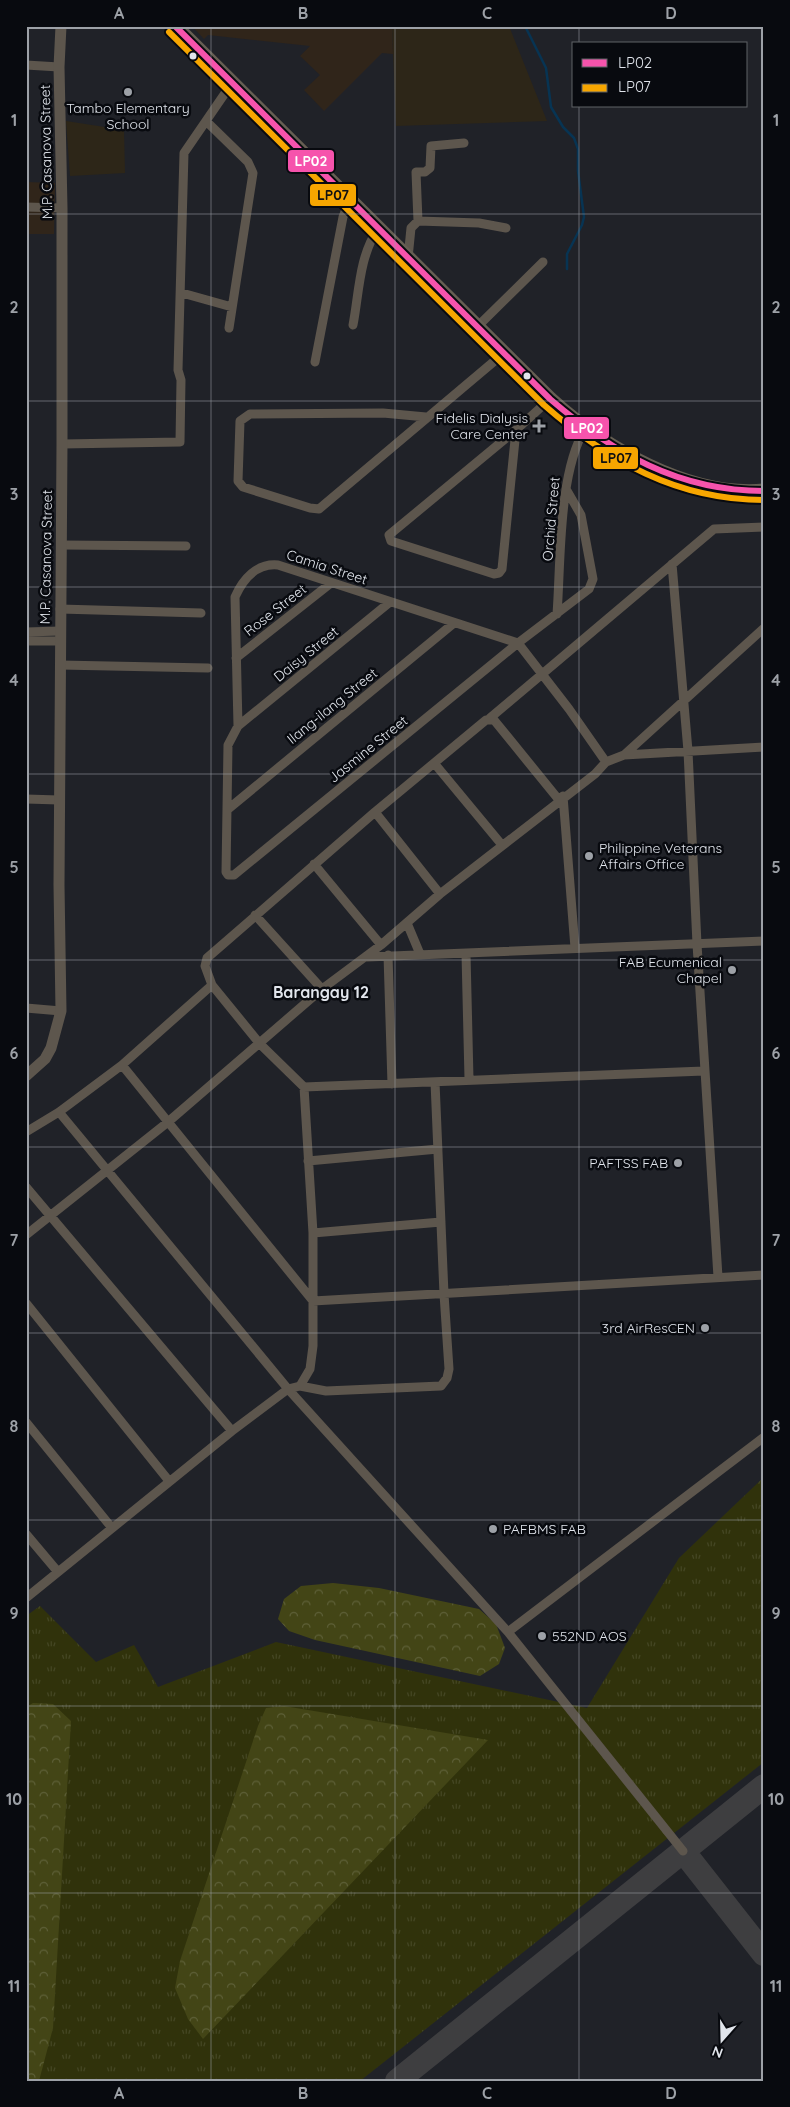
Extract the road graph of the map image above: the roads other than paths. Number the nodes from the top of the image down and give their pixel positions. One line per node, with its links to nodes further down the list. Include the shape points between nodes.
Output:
1 (61, 26): 4 (street, M.P. Casanova Street)
2 (175, 26): 5 (highway)
3 (26, 65): 4 (street)
4 (59, 66): 10 (street, M.P. Casanova Street)
5 (232, 83): 6 (street); 8 (highway)
6 (206, 121): 16 (street, via 184,153); 17 (street, via 248,162 253,173)
7 (464, 143): 11 (street, via 432,146 430,168 416,172)
8 (349, 200): 13 (highway); 22 (street)
9 (26, 208): 10 (street)
10 (62, 208): 27 (street, M.P. Casanova Street)
11 (418, 221): 12 (street, via 479,223); 14 (street, via 411,228)
12 (506, 228)
13 (378, 229): 14 (highway); 18 (street, via 363,266)
14 (408, 258): 19 (highway)
15 (543, 262): 19 (street)
16 (182, 293): 17 (street); 27 (street, via 178,370 182,380 180,442)
17 (232, 307): 20 (street)
18 (353, 325)
19 (477, 327): 21 (highway)
20 (229, 328)
21 (504, 353): 23 (highway); 24 (street)
22 (315, 362)
23 (550, 399): 25 (highway); 26 (street)
24 (426, 417): 24 (street, via 319,509 243,487 238,481 240,421 250,414 383,413)
25 (585, 429): 28 (street, Orchid Street, via 574,450); 29 (highway, via 674,476 726,491)
26 (516, 430): 26 (street, via 502,569 499,573 391,541 389,535)
27 (62, 444): 31 (street, M.P. Casanova Street)
28 (566, 489): 38 (street, Orchid Street); 38 (street, Jasmine Street, via 581,515 593,579 589,590)
29 (764, 490)
30 (764, 527): 33 (street, via 714,529)
31 (61, 545): 32 (street); 36 (street, M.P. Casanova Street)
32 (186, 546)
33 (672, 564): 48 (street); 49 (street)
34 (331, 583): 35 (street, Camia Street); 45 (street, Rose Street); 45 (street, Camia Street, via 278,565 266,564 257,569 240,584 234,597)
35 (390, 602): 39 (street, Camia Street); 51 (street, Daisy Street)
36 (60, 609): 37 (street); 42 (street, M.P. Casanova Street)
37 (201, 613)
38 (557, 614): 44 (street, Jasmine Street)
39 (454, 623): 44 (street, Camia Street); 60 (street, Ilang-ilang Street)
40 (764, 628): 49 (street)
41 (26, 632): 42 (street)
42 (60, 636): 43 (street); 46 (street, M.P. Casanova Street)
43 (26, 641)
44 (518, 643): 48 (street); 60 (street, Jasmine Street, via 234,875 226,872)
45 (236, 658): 51 (street, Camia Street)
46 (60, 665): 47 (street); 59 (street, M.P. Casanova Street)
47 (208, 668)
48 (542, 673): 50 (street); 55 (street)
49 (684, 702): 53 (street); 54 (street)
50 (490, 718): 56 (street); 57 (street)
51 (238, 726): 60 (street, via 228,745)
52 (764, 747): 53 (street)
53 (688, 750): 54 (street); 68 (street)
54 (624, 755): 55 (street)
55 (606, 762): 57 (street)
56 (434, 763): 61 (street); 62 (street)
57 (561, 798): 62 (street); 70 (street)
58 (26, 799): 59 (street)
59 (60, 800): 78 (street, M.P. Casanova Street)
60 (227, 810)
61 (375, 812): 63 (street); 64 (street)
62 (502, 846): 64 (street)
63 (314, 864): 65 (street); 69 (street)
64 (440, 894): 66 (street)
65 (255, 915): 75 (street, via 208,958 205,966); 76 (street)
66 (407, 923): 69 (street); 71 (street)
67 (764, 941): 68 (street)
68 (697, 944): 70 (street); 81 (street)
69 (381, 945): 74 (street)
70 (575, 948): 72 (street)
71 (420, 954): 72 (street); 73 (street)
72 (466, 954): 83 (street)
73 (388, 955): 74 (street); 85 (street)
74 (366, 957): 76 (street)
75 (212, 985): 79 (street); 80 (street)
76 (322, 989): 79 (street)
77 (26, 1008): 78 (street)
78 (61, 1011): 82 (street, M.P. Casanova Street, via 51,1048 45,1059)
79 (260, 1044): 86 (street); 88 (street)
80 (122, 1066): 87 (street); 88 (street)
81 (704, 1070): 83 (street); 99 (street)
82 (26, 1076)
83 (469, 1079): 84 (street)
84 (435, 1082): 85 (street); 90 (street)
85 (392, 1084): 86 (street)
86 (304, 1087): 91 (street)
87 (59, 1112): 89 (street); 92 (street)
88 (168, 1122): 92 (street); 101 (street)
89 (26, 1132)
90 (438, 1150): 91 (street); 95 (street)
91 (308, 1161): 96 (street)
92 (108, 1171): 94 (street); 104 (street)
93 (26, 1187): 94 (street)
94 (51, 1216): 97 (street); 106 (street)
95 (441, 1222): 96 (street); 100 (street)
96 (313, 1233): 101 (street)
97 (26, 1235)
98 (764, 1275): 99 (street)
99 (718, 1277): 100 (street)
100 (444, 1294): 101 (street); 103 (street, via 449,1368 441,1386 326,1391)
101 (314, 1302): 103 (street, via 310,1369)
102 (26, 1303): 108 (street)
103 (300, 1386): 104 (street)
104 (288, 1389): 106 (street); 113 (street)
105 (26, 1422): 109 (street)
106 (232, 1431): 108 (street)
107 (764, 1437): 113 (street)
108 (169, 1481): 109 (street)
109 (112, 1528): 111 (street)
110 (26, 1534): 111 (street)
111 (58, 1572): 112 (street)
112 (26, 1598)
113 (508, 1632): 114 (street)
114 (683, 1851)

